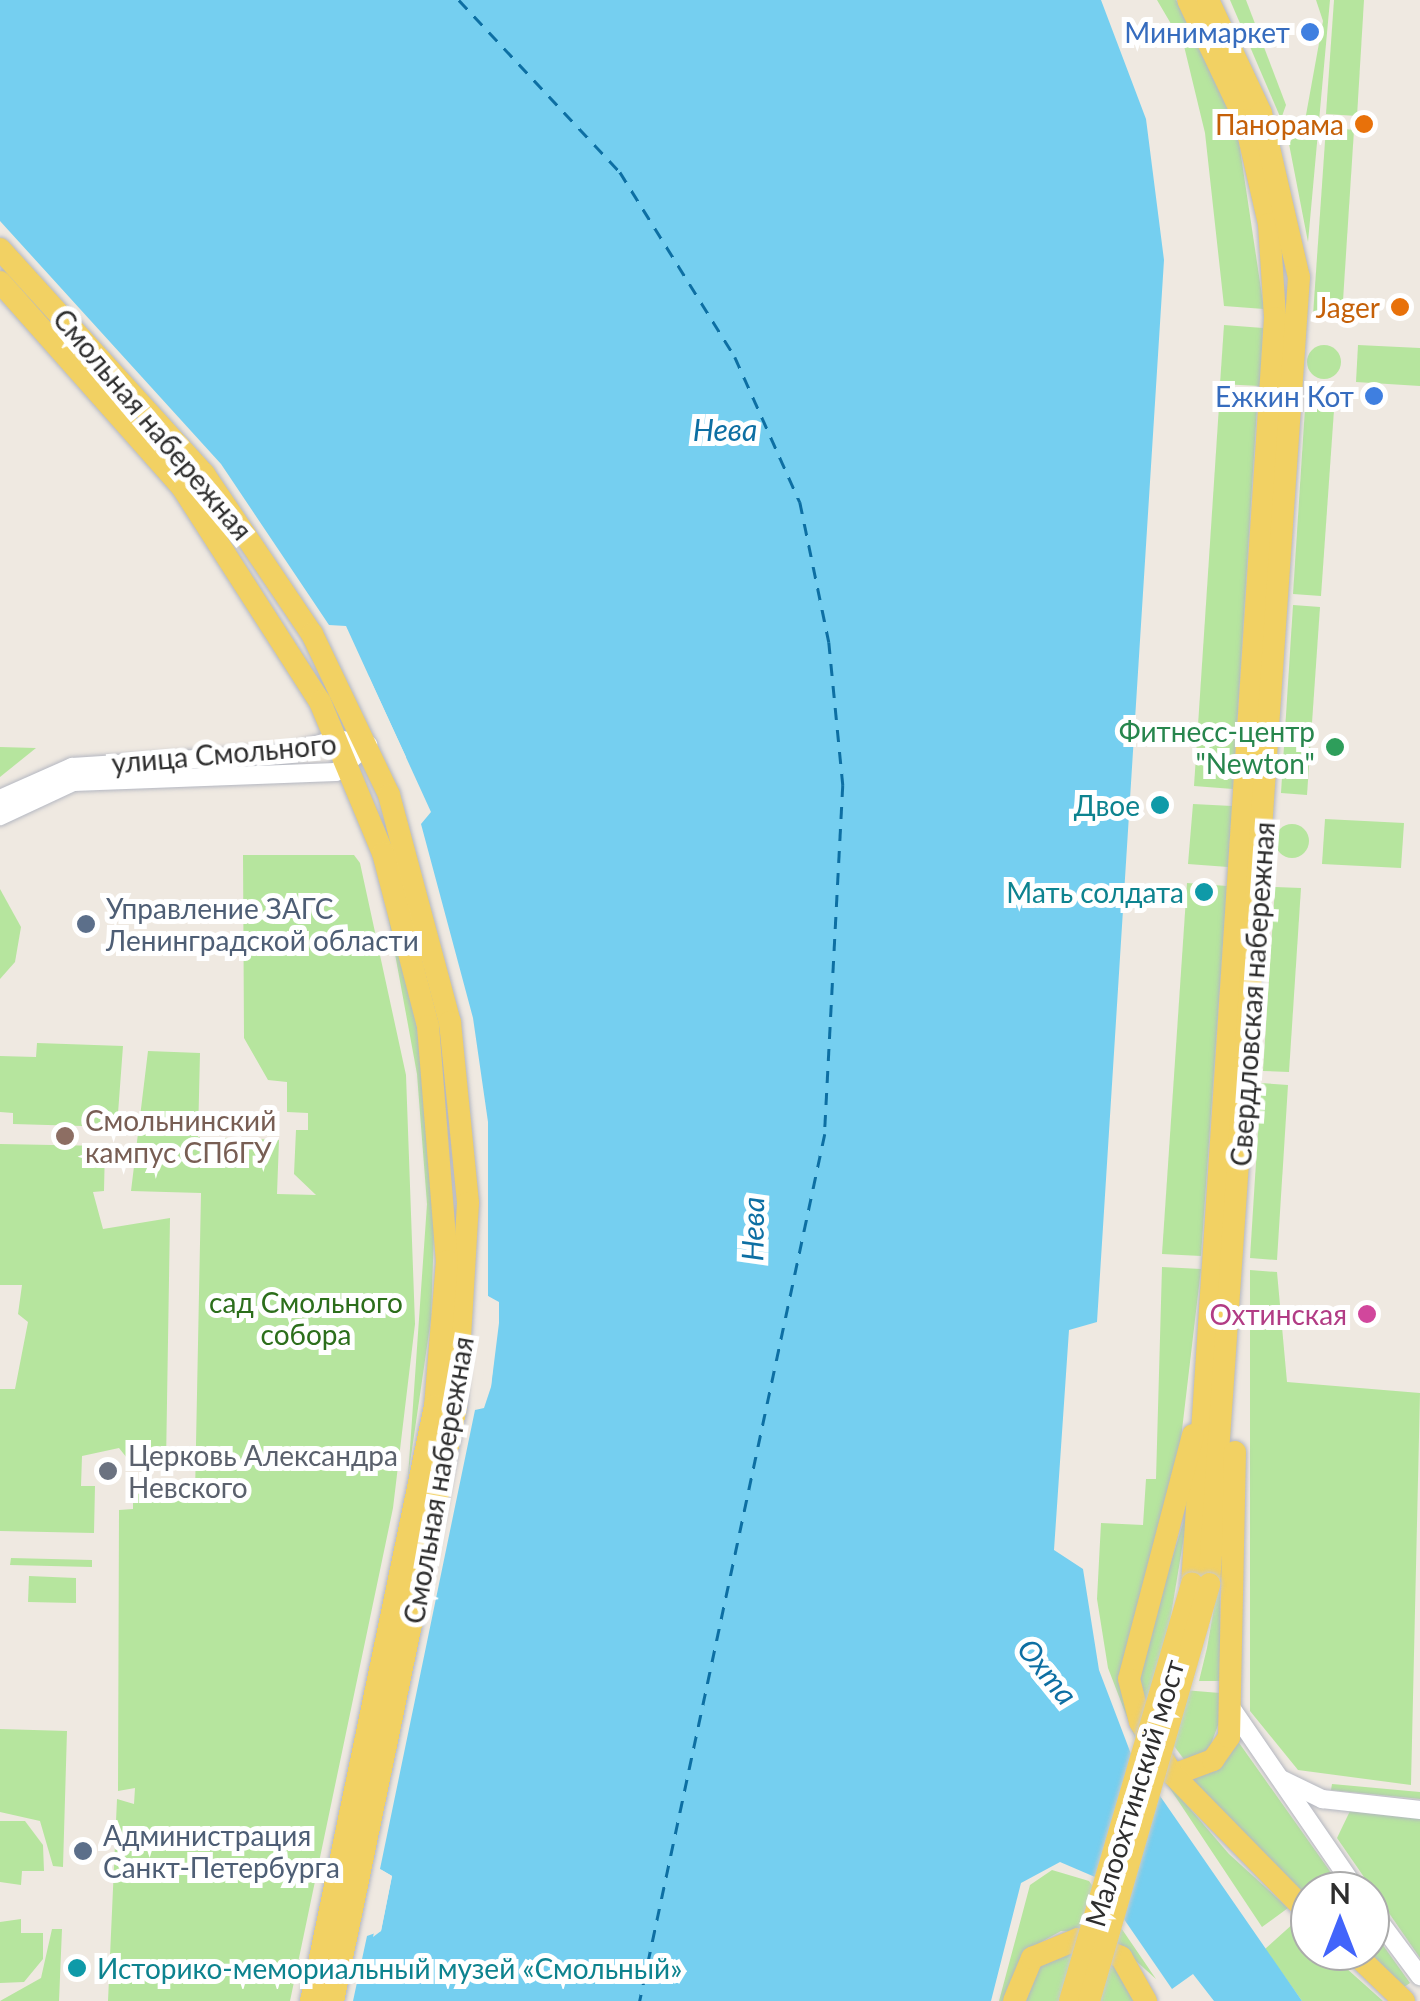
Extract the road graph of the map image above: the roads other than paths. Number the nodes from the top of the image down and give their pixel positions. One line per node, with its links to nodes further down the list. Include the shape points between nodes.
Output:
1 (1188, 0): 10 (main road, Свердловская набережная, via 1245,120 1269,224 1275,318)
2 (1208, 0): 11 (main road, Свердловская набережная, via 1261,113 1299,277)
3 (0, 250): 6 (main road, Смольная набережная, via 242,524)
4 (0, 282): 5 (main road, Смольная набережная, via 221,538)
5 (338, 739): 6 (street, улица Смольного); 7 (main road, Смольная набережная); 8 (street, улица Смольного, via 288,753 50,771)
6 (368, 745): 7 (street, улица Смольного); 23 (main road, Смольная набережная, via 407,850 450,1022 469,1261 453,1425)
7 (352, 768): 9 (street, улица Смольного, via 73,782); 22 (main road, Смольная набережная, via 428,1026 447,1261 435,1406)
8 (0, 799)
9 (0, 816)
10 (1205, 1382): 12 (main road, Свердловская набережная); 15 (main road, via 1128,1679 1140,1722)
11 (1227, 1396): 12 (main road, Свердловская набережная); 13 (main road, via 1235,1440)
12 (1200, 1584): 25 (main road, Малоохтинский мост, bridge); 26 (main road, Малоохтинский мост, bridge)
13 (1232, 1708): 14 (street); 15 (main road, via 1213,1760)
14 (1269, 1770): 16 (street, via 1322,1799); 17 (street)
15 (1172, 1775): 18 (main road)
16 (1420, 1810)
17 (1342, 1871)
18 (1290, 1894)
19 (1390, 1936): 21 (street)
20 (1373, 1971): 28 (main road)
21 (1420, 1976)
22 (311, 2001)
23 (333, 2001)
24 (1014, 2001): 27 (main road, via 1032,1958 1078,1939 1121,1957)
25 (1070, 2001)
26 (1089, 2001)
27 (1146, 2001)
28 (1404, 2001)

